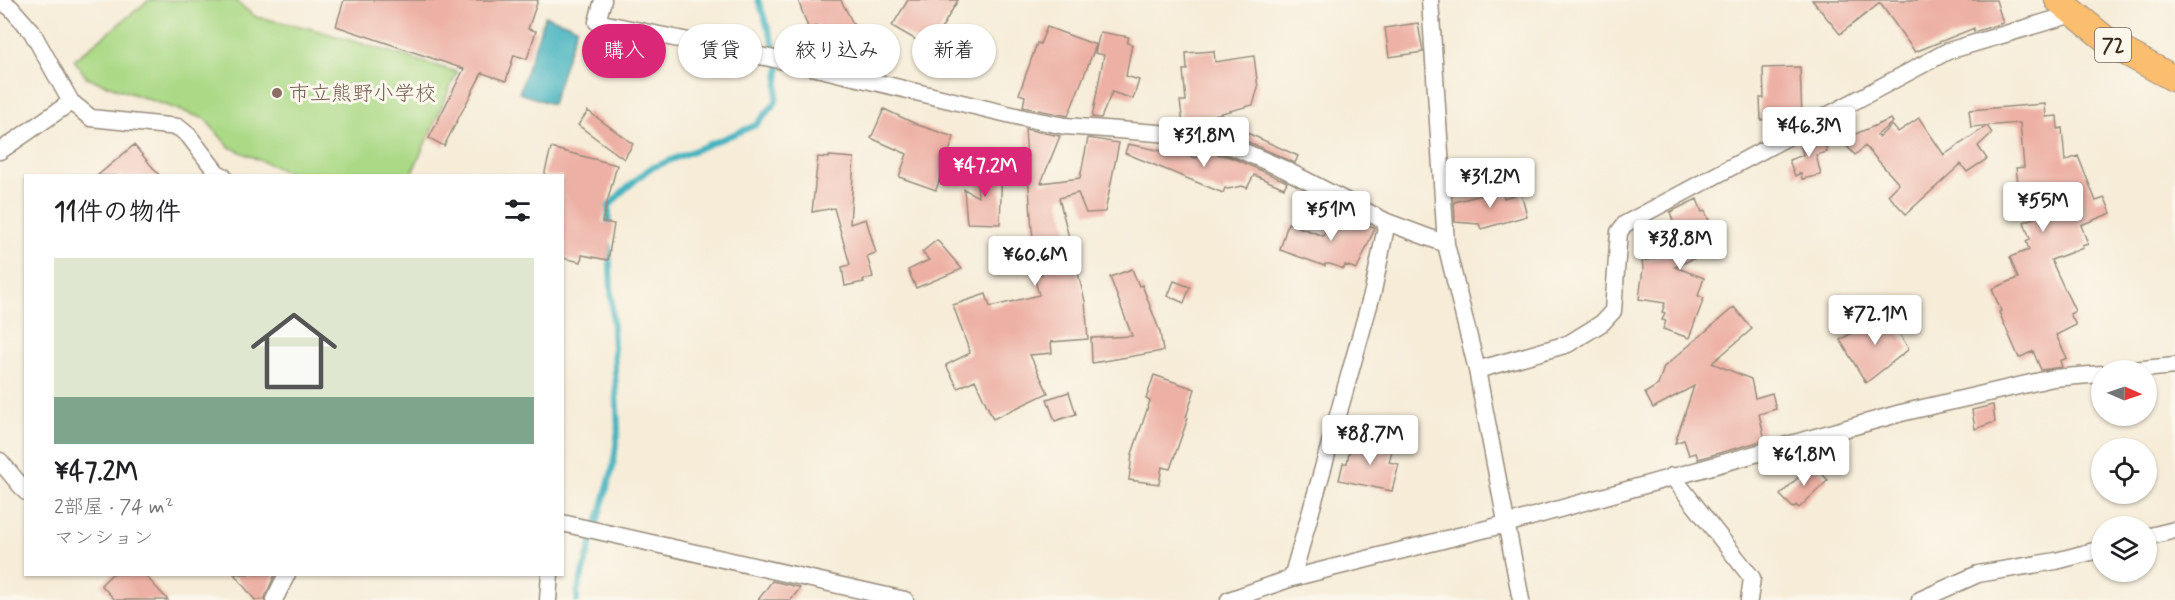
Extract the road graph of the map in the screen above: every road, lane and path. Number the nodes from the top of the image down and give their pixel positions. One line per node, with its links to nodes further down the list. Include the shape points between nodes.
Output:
1 (0, 0): 6 (street, via 32,32)
2 (603, 0): 9 (street, via 597,22 807,66 1024,118 1065,126 1184,135 1233,147)
3 (1430, 0): 10 (street)
4 (2066, 7): 5 (main road, 72, via 2114,46); 13 (street, via 1947,51 1626,224 1619,232 1613,311 1602,323 1568,344)
5 (2175, 79)
6 (71, 102): 7 (street); 8 (street, via 91,118 178,128)
7 (0, 152)
8 (219, 174)
9 (1388, 222): 10 (street); 25 (street, via 1373,291)
10 (1446, 244): 13 (street)
11 (2175, 366): 12 (street)
12 (2157, 368)
13 (1477, 370): 19 (street)
14 (2091, 375): 16 (street, via 2053,378 1901,413)
15 (0, 461): 17 (street)
16 (1672, 476): 19 (street); 31 (street, via 1752,578)
17 (24, 490)
18 (564, 523): 28 (street)
19 (1506, 524): 25 (street); 30 (street)
20 (2175, 530): 21 (street)
21 (2157, 534)
22 (2091, 552): 32 (street, via 1978,574)
23 (286, 576): 26 (street)
24 (550, 576): 27 (street)
25 (1292, 578): 29 (street)
26 (274, 600)
27 (548, 600)
28 (904, 600)
29 (1229, 600)
30 (1521, 600)
31 (1749, 600)
32 (1920, 600)

